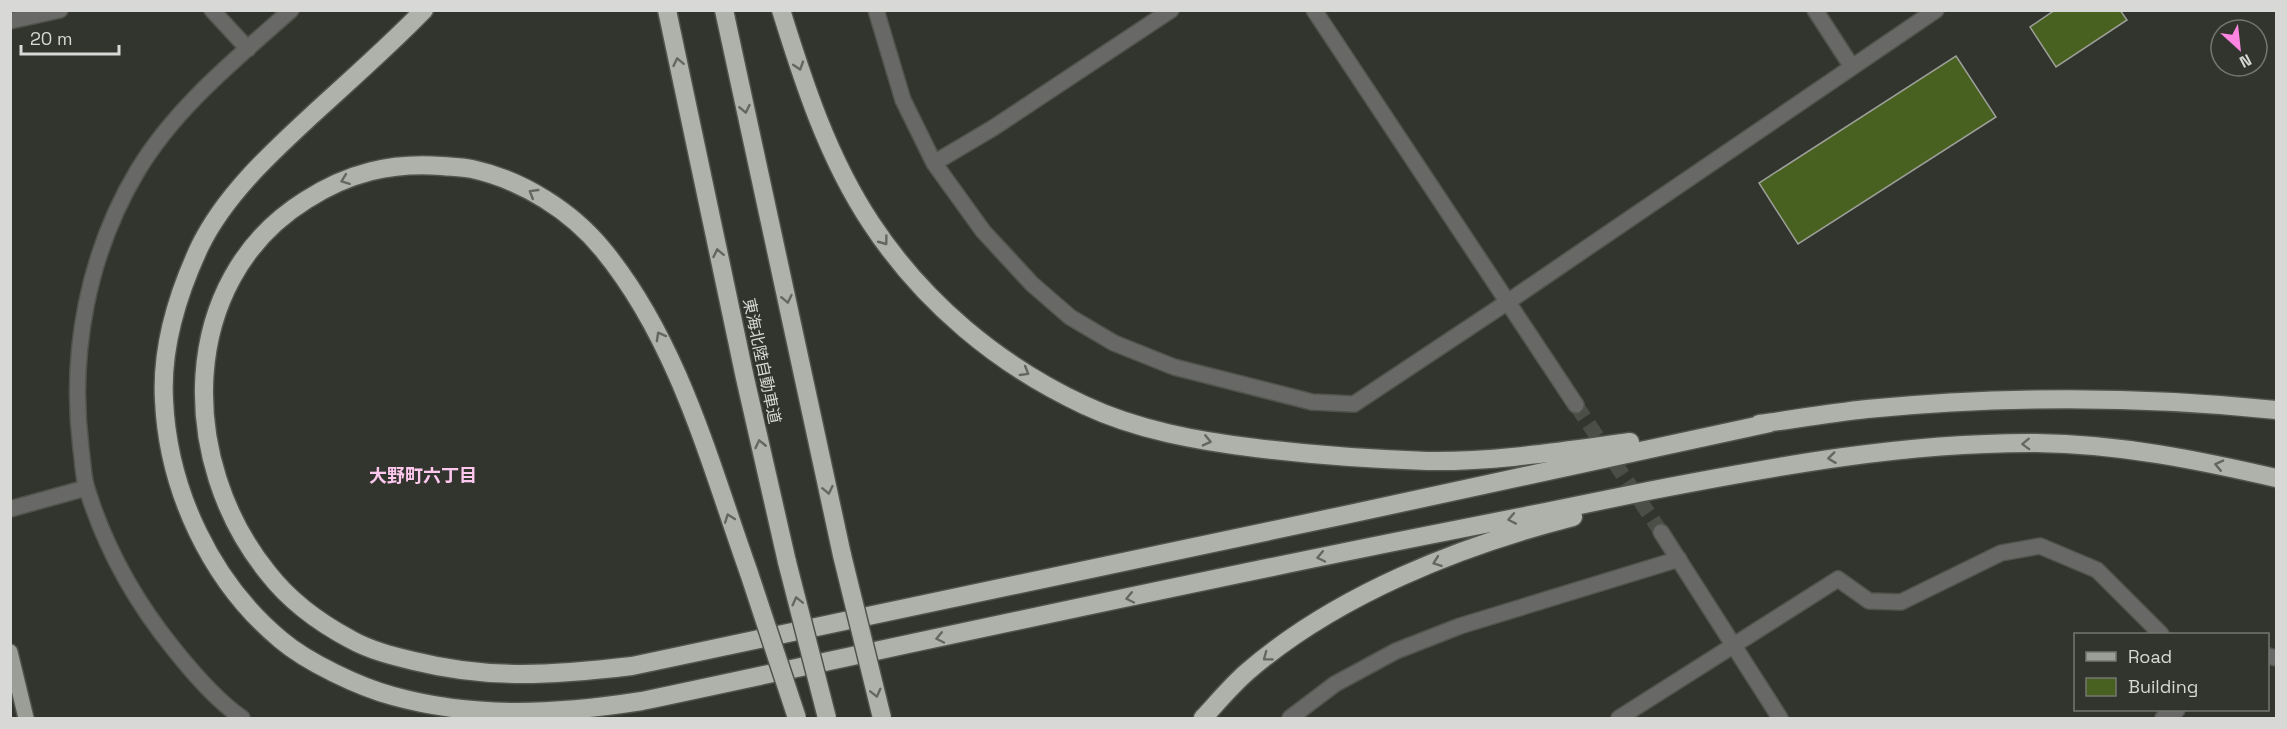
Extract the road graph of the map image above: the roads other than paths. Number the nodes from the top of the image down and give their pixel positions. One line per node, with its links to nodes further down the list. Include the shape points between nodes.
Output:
1 (60, 10): 13 (street)
2 (212, 10): 14 (street)
3 (291, 10): 14 (street)
4 (424, 10): 21 (highway, one-way to 4, via 642,701 519,714 456,710 392,696 335,674 281,641 239,598 207,550 184,501 169,448 163,397 167,346 178,295 202,242 230,200 269,155)
5 (667, 10): 33 (highway, 東海北陸自動車道, one-way to 5, bridge, via 740,355)
6 (724, 10): 34 (highway, one-way to 34, bridge, via 842,555)
7 (781, 10): 20 (highway, one-way to 20, via 805,86 833,155 870,222 915,281 965,331 1024,372 1086,406 1147,427 1217,443 1295,453 1429,461 1532,456)
8 (876, 10): 16 (street, via 903,100)
9 (1171, 10): 16 (street)
10 (1314, 10): 17 (street)
11 (1815, 10): 15 (street)
12 (1936, 10): 15 (street)
13 (10, 21)
14 (248, 49): 23 (street, via 179,115 139,170 106,233 87,300 78,370 79,433)
15 (1852, 67): 17 (street)
16 (934, 163): 17 (street, via 983,231 1032,284 1070,317 1114,343 1174,367 1252,388 1312,402 1354,404)
17 (1509, 302): 18 (street)
18 (1576, 405)
19 (2277, 411): 20 (highway, via 2195,403 1967,402 1866,409)
20 (1770, 423): 32 (highway, one-way to 20, bridge, via 749,573 664,343 638,296 602,248 565,213 519,184 471,168 424,165 374,169 325,188 283,214 251,247 225,291 202,382 206,433 218,484 268,574 307,611 352,640 396,657 450,670 509,676 632,666 1333,518)
21 (1776, 466): 22 (highway, one-way to 21, via 2120,448 2038,443 1869,453); 35 (highway, one-way to 35, via 1566,519 1410,572 1352,600 1296,636 1246,672)
22 (2277, 478)
23 (86, 488): 24 (street); 31 (street, via 113,556 149,619 194,674)
24 (10, 509)
25 (1661, 532): 26 (street)
26 (1679, 559): 28 (street); 36 (street, via 1460,626 1396,651 1335,684)
27 (2160, 633): 28 (street, via 2097,570 2040,546 2001,553 1901,602 1869,601 1838,579)
28 (1734, 646): 37 (street); 38 (street)
29 (10, 652): 30 (main road)
30 (26, 718)
31 (242, 718)
32 (797, 718)
33 (826, 718)
34 (882, 718)
35 (1203, 718)
36 (1290, 718)
37 (1619, 718)
38 (1780, 718)

